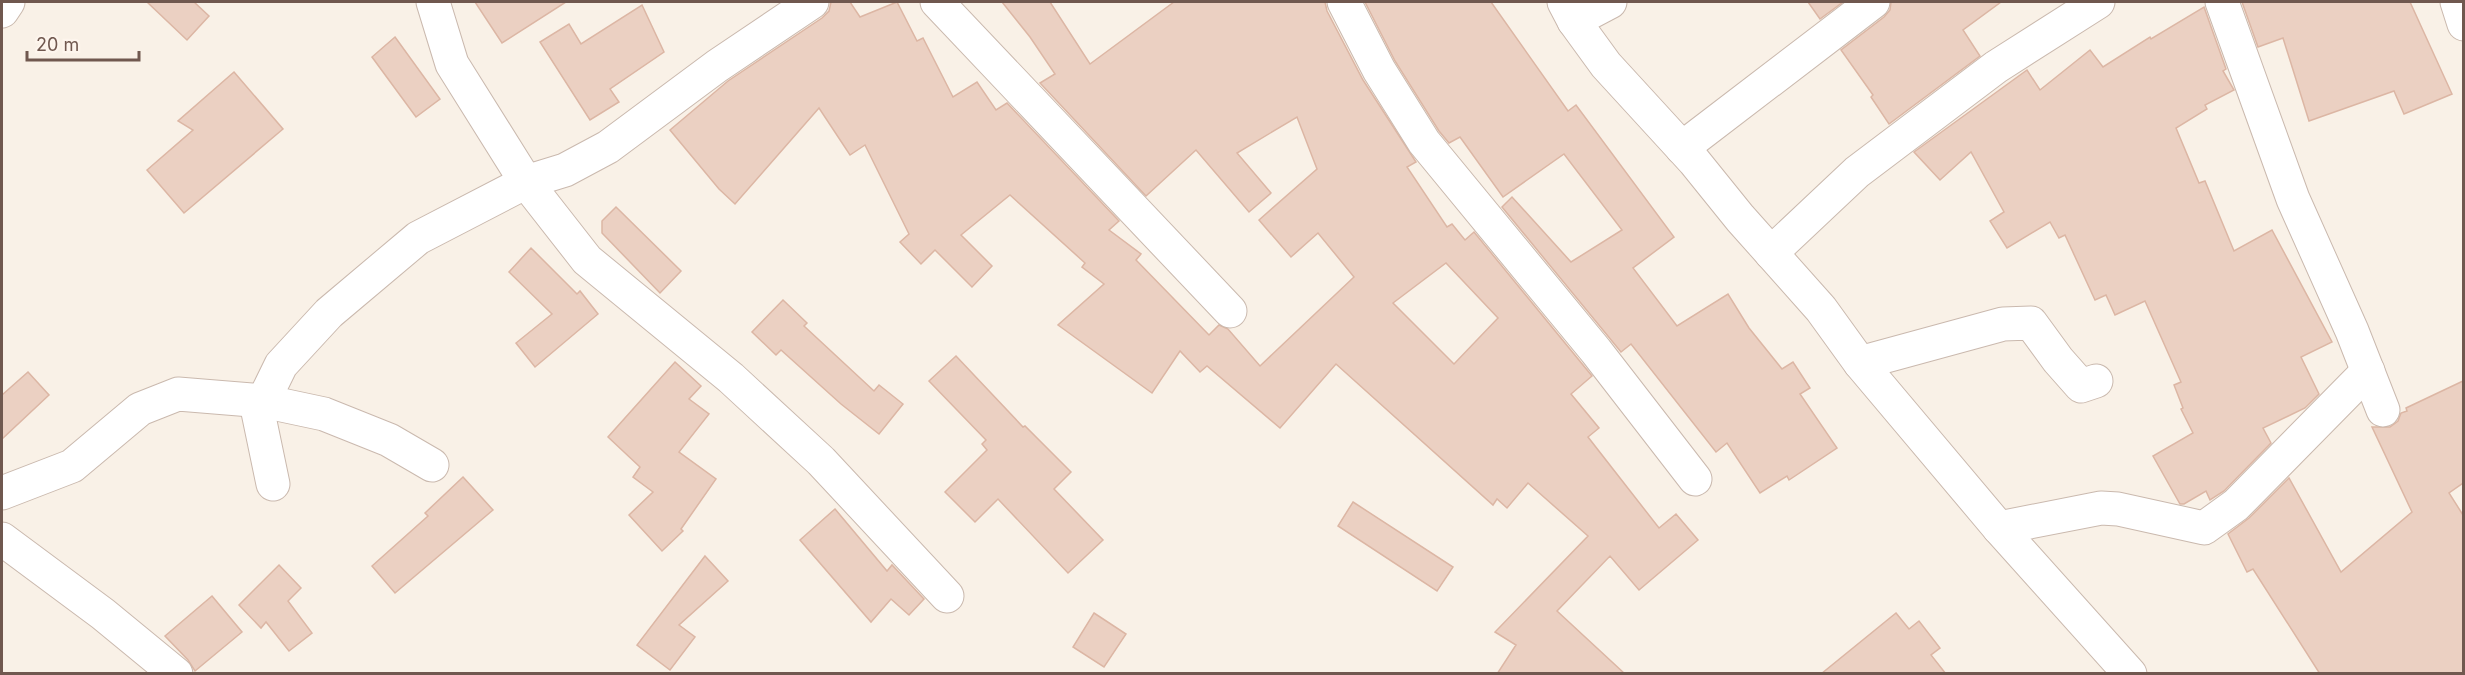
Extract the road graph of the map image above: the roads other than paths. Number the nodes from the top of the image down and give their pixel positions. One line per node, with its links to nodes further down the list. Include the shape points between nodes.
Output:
1 (8, 2): 11 (street)
2 (434, 2): 15 (street, via 452,64)
3 (812, 2): 15 (street, via 608,147 565,171)
4 (937, 2): 17 (street)
5 (1344, 2): 24 (street, via 1379,70 1424,142 1596,351)
6 (1610, 2): 12 (street)
7 (1874, 2): 14 (street)
8 (2098, 2): 16 (street, via 1996,67 1857,172)
9 (2222, 2): 19 (street, via 2293,199)
10 (2457, 2): 13 (street)
11 (2, 11)
12 (1569, 11): 14 (street, via 1606,65)
13 (2463, 24)
14 (1682, 148): 16 (street)
15 (526, 182): 21 (street, via 418,238 329,313 281,365); 29 (street, via 587,260 731,378 821,461)
16 (1771, 253): 18 (street, via 1821,309)
17 (1230, 310)
18 (1860, 363): 20 (street, via 2003,324 2031,323 2081,386); 27 (street)
19 (2368, 371): 22 (street); 27 (street, via 2236,505 2204,528 2118,508)
20 (2096, 381)
21 (263, 401): 23 (street, via 324,414 389,440); 25 (street, via 258,412); 26 (street, via 178,394 140,409 72,466)
22 (2383, 410)
23 (432, 465)
24 (1695, 479)
25 (273, 484)
26 (2, 493)
27 (1999, 528): 31 (street)
28 (2, 539): 30 (street)
29 (946, 596)
30 (176, 674)
31 (2130, 674)

